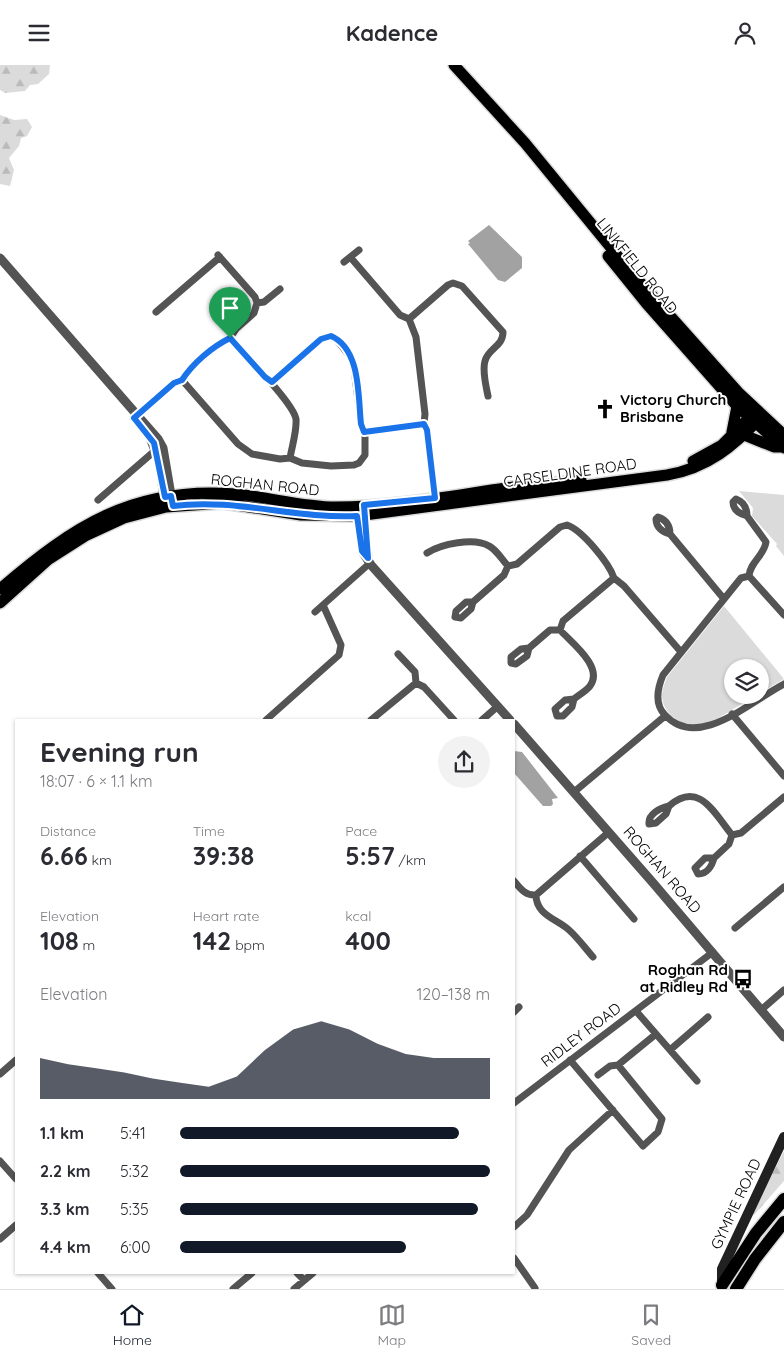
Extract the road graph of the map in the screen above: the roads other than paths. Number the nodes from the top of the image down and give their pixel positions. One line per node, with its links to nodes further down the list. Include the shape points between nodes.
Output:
1 (454, 65): 2 (main road, LINKFIELD ROAD)
2 (478, 92): 13 (main road, LINKFIELD ROAD, via 629,283); 15 (main road, LINKFIELD ROAD, via 525,143)
3 (359, 250): 8 (street, via 348,260 400,315)
4 (0, 258): 14 (street)
5 (280, 289): 6 (street, via 264,302)
6 (257, 303): 7 (street, via 219,256); 9 (street, via 254,313)
7 (156, 312)
8 (409, 319): 12 (street, via 448,285 462,285 502,333 501,343 484,363); 16 (street, via 416,337)
9 (230, 338): 10 (street, via 189,369); 11 (street)
10 (182, 380): 14 (street, via 174,383); 23 (street, via 247,452 280,459)
11 (272, 382): 17 (street, via 321,339 336,338 353,360); 23 (street, via 296,419)
12 (488, 396)
13 (737, 406): 15 (main road, LINKFIELD ROAD); 20 (main road)
14 (136, 416): 21 (street)
15 (755, 417): 18 (main road, CARSELDINE ROAD); 19 (main road, LINKFIELD ROAD); 20 (main road, CARSELDINE ROAD); 22 (main road, LINKFIELD ROAD)
16 (424, 424): 17 (street); 24 (street)
17 (364, 432): 23 (street, via 365,455 359,463 331,466 302,463)
18 (744, 435): 22 (main road, via 774,447); 27 (main road, CARSELDINE ROAD, via 713,460 676,473)
19 (784, 435)
20 (731, 437): 24 (main road, CARSELDINE ROAD, via 706,455 676,466)
21 (159, 447): 25 (street); 26 (street)
22 (783, 447)
23 (290, 457)
24 (435, 498): 27 (main road, CARSELDINE ROAD)
25 (98, 500)
26 (169, 501): 27 (main road, ROGHAN ROAD, via 228,493); 35 (main road, via 121,509 81,527 42,553); 38 (main road, via 85,536 49,559)
27 (360, 511): 31 (street, via 362,551)
28 (747, 516): 33 (street, via 766,543 766,548 750,568)
29 (670, 534): 36 (street)
30 (427, 553): 32 (street, via 436,547 480,542 494,549)
31 (369, 560): 39 (street); 49 (street)
32 (508, 567): 34 (street, via 567,525 580,533); 37 (street, via 504,575)
33 (749, 576): 36 (street, via 741,578); 41 (street)
34 (614, 578): 42 (street, via 563,621); 44 (street)
35 (0, 589)
36 (724, 599): 44 (street)
37 (473, 602)
38 (0, 603)
39 (323, 605): 40 (street); 52 (street, via 341,645 339,655)
40 (315, 613)
41 (784, 615)
42 (560, 630): 43 (street, via 550,630); 48 (street, via 591,665 594,674 589,687)
43 (529, 648)
44 (681, 652): 51 (street, via 659,684 659,703)
45 (398, 654): 46 (street, via 415,672)
46 (416, 683): 53 (street); 54 (street, via 424,687)
47 (784, 684): 50 (street)
48 (574, 699)
49 (498, 706): 55 (street); 56 (street)
50 (732, 714): 51 (street, via 708,727 696,729 680,727); 58 (street)
51 (666, 716): 59 (street)
52 (267, 719)
53 (372, 719)
54 (453, 719)
55 (483, 719)
56 (509, 719)
57 (515, 726): 59 (street, ROGHAN ROAD)
58 (784, 776)
59 (574, 792): 62 (street, ROGHAN ROAD)
60 (784, 797): 63 (street, via 741,833)
61 (669, 806): 63 (street, via 684,796 696,796)
62 (609, 832): 64 (street); 71 (street, ROGHAN ROAD)
63 (732, 835): 65 (street, via 729,844)
64 (580, 856): 68 (street); 69 (street)
65 (714, 858)
66 (515, 882): 68 (street, via 524,892)
67 (784, 887): 70 (street)
68 (536, 895): 72 (street, via 538,907 568,929)
69 (634, 919)
70 (735, 928)
71 (713, 952): 74 (street, ROGHAN ROAD); 75 (street, RIDLEY ROAD)
72 (592, 957)
73 (784, 990): 74 (street)
74 (761, 1010): 78 (street, ROGHAN ROAD)
75 (636, 1011): 77 (street); 80 (street, RIDLEY ROAD)
76 (708, 1017): 79 (street)
77 (656, 1033): 79 (street); 82 (street)
78 (784, 1037)
79 (670, 1050): 85 (street)
80 (570, 1060): 86 (street, RIDLEY ROAD); 87 (street)
81 (15, 1061): 83 (street)
82 (618, 1065): 84 (street, via 610,1066); 87 (street, via 662,1119 662,1127 643,1146)
83 (0, 1074)
84 (598, 1075)
85 (697, 1081)
86 (515, 1102)
87 (613, 1110): 94 (street, via 569,1150 527,1215)
88 (784, 1137): 102 (main road, GYMPIE ROAD, via 722,1269)
89 (0, 1161): 90 (street)
90 (15, 1178)
91 (784, 1199): 102 (highway, via 756,1233)
92 (784, 1222): 107 (highway)
93 (15, 1226): 95 (street)
94 (515, 1226)
95 (0, 1239)
96 (515, 1260): 103 (street)
97 (99, 1274): 104 (street)
98 (251, 1274): 105 (street)
99 (298, 1274): 101 (street)
100 (312, 1274): 101 (street)
101 (304, 1280): 106 (street)
102 (722, 1285)
103 (535, 1288)
104 (112, 1289)
105 (233, 1289)
106 (294, 1289)
107 (736, 1289)

